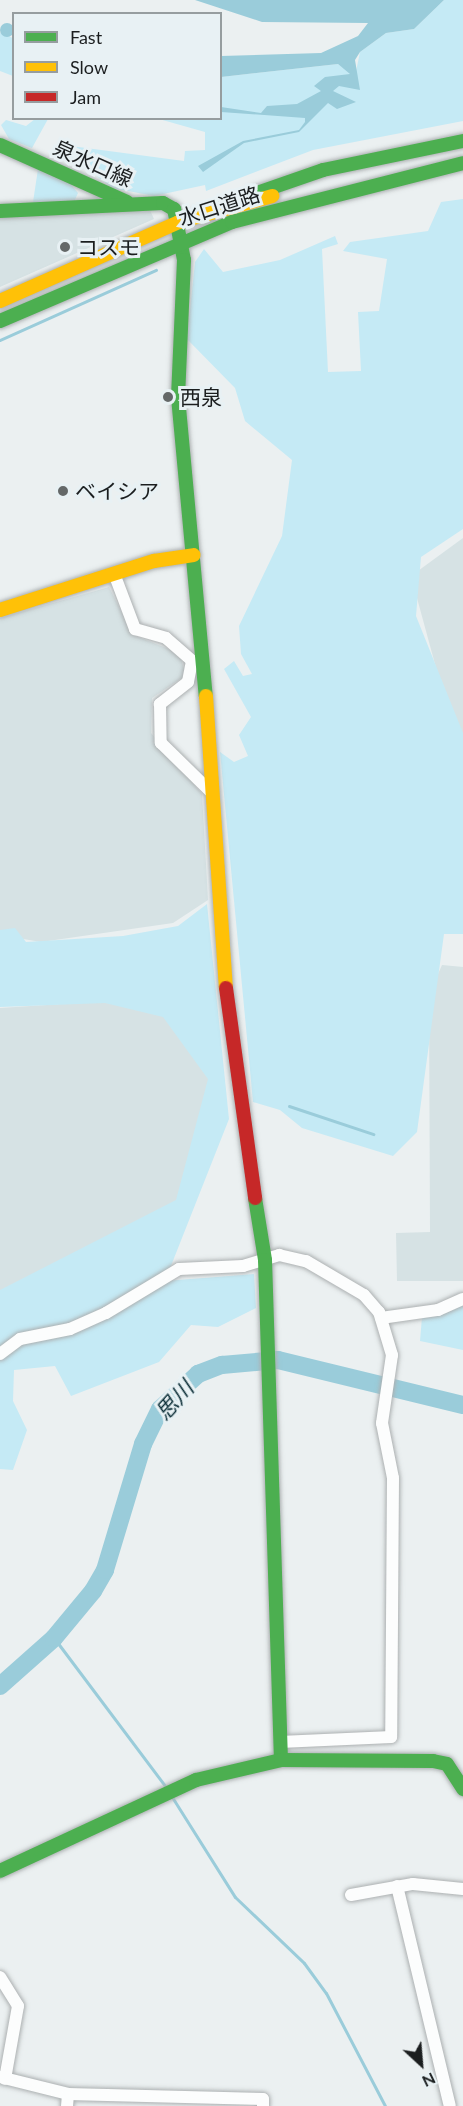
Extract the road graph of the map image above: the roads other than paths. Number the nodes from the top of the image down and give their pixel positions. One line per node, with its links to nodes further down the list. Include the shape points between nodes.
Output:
1 (463, 141): 6 (main road, via 322,170)
2 (0, 145): 5 (main road, 泉水口線)
3 (463, 151): 6 (main road, 水口道路)
4 (463, 163): 9 (main road, 水口道路, via 282,207)
5 (130, 204): 7 (main road); 8 (main road, 泉水口線, via 163,203 174,209)
6 (236, 204): 8 (main road, 水口道路)
7 (0, 211)
8 (179, 222): 9 (main road); 10 (main road, 水口道路)
9 (181, 240): 11 (main road, 水口道路); 12 (main road, via 178,398)
10 (0, 301)
11 (0, 321)
12 (194, 555): 13 (main road, via 154,561); 15 (main road)
13 (115, 576): 14 (main road); 15 (street, via 135,628 166,638)
14 (0, 610)
15 (198, 660): 16 (main road); 16 (street, via 188,682 160,704 161,743)
16 (211, 792): 17 (main road, via 230,1043)
17 (265, 1260): 19 (street, via 288,1254 306,1261 364,1295); 20 (street, via 179,1269 106,1312 70,1329 20,1339); 21 (main road)
18 (463, 1299): 19 (street, via 438,1310)
19 (381, 1318): 21 (street, via 392,1369 384,1405 393,1478 391,1737)
20 (0, 1354)
21 (280, 1742): 22 (main road)
22 (281, 1760): 23 (main road, via 433,1761 447,1764); 24 (main road, via 196,1780)
23 (463, 1789)
24 (0, 1871)
25 (397, 1886): 26 (street); 27 (street); 34 (street)
26 (463, 1889)
27 (351, 1895)
28 (0, 1977): 29 (street, via 18,2006)
29 (3, 2078): 30 (street)
30 (67, 2100): 31 (street)
31 (129, 2101): 32 (street)
32 (195, 2102): 33 (street, via 263,2099)
33 (263, 2106)
34 (450, 2106)

